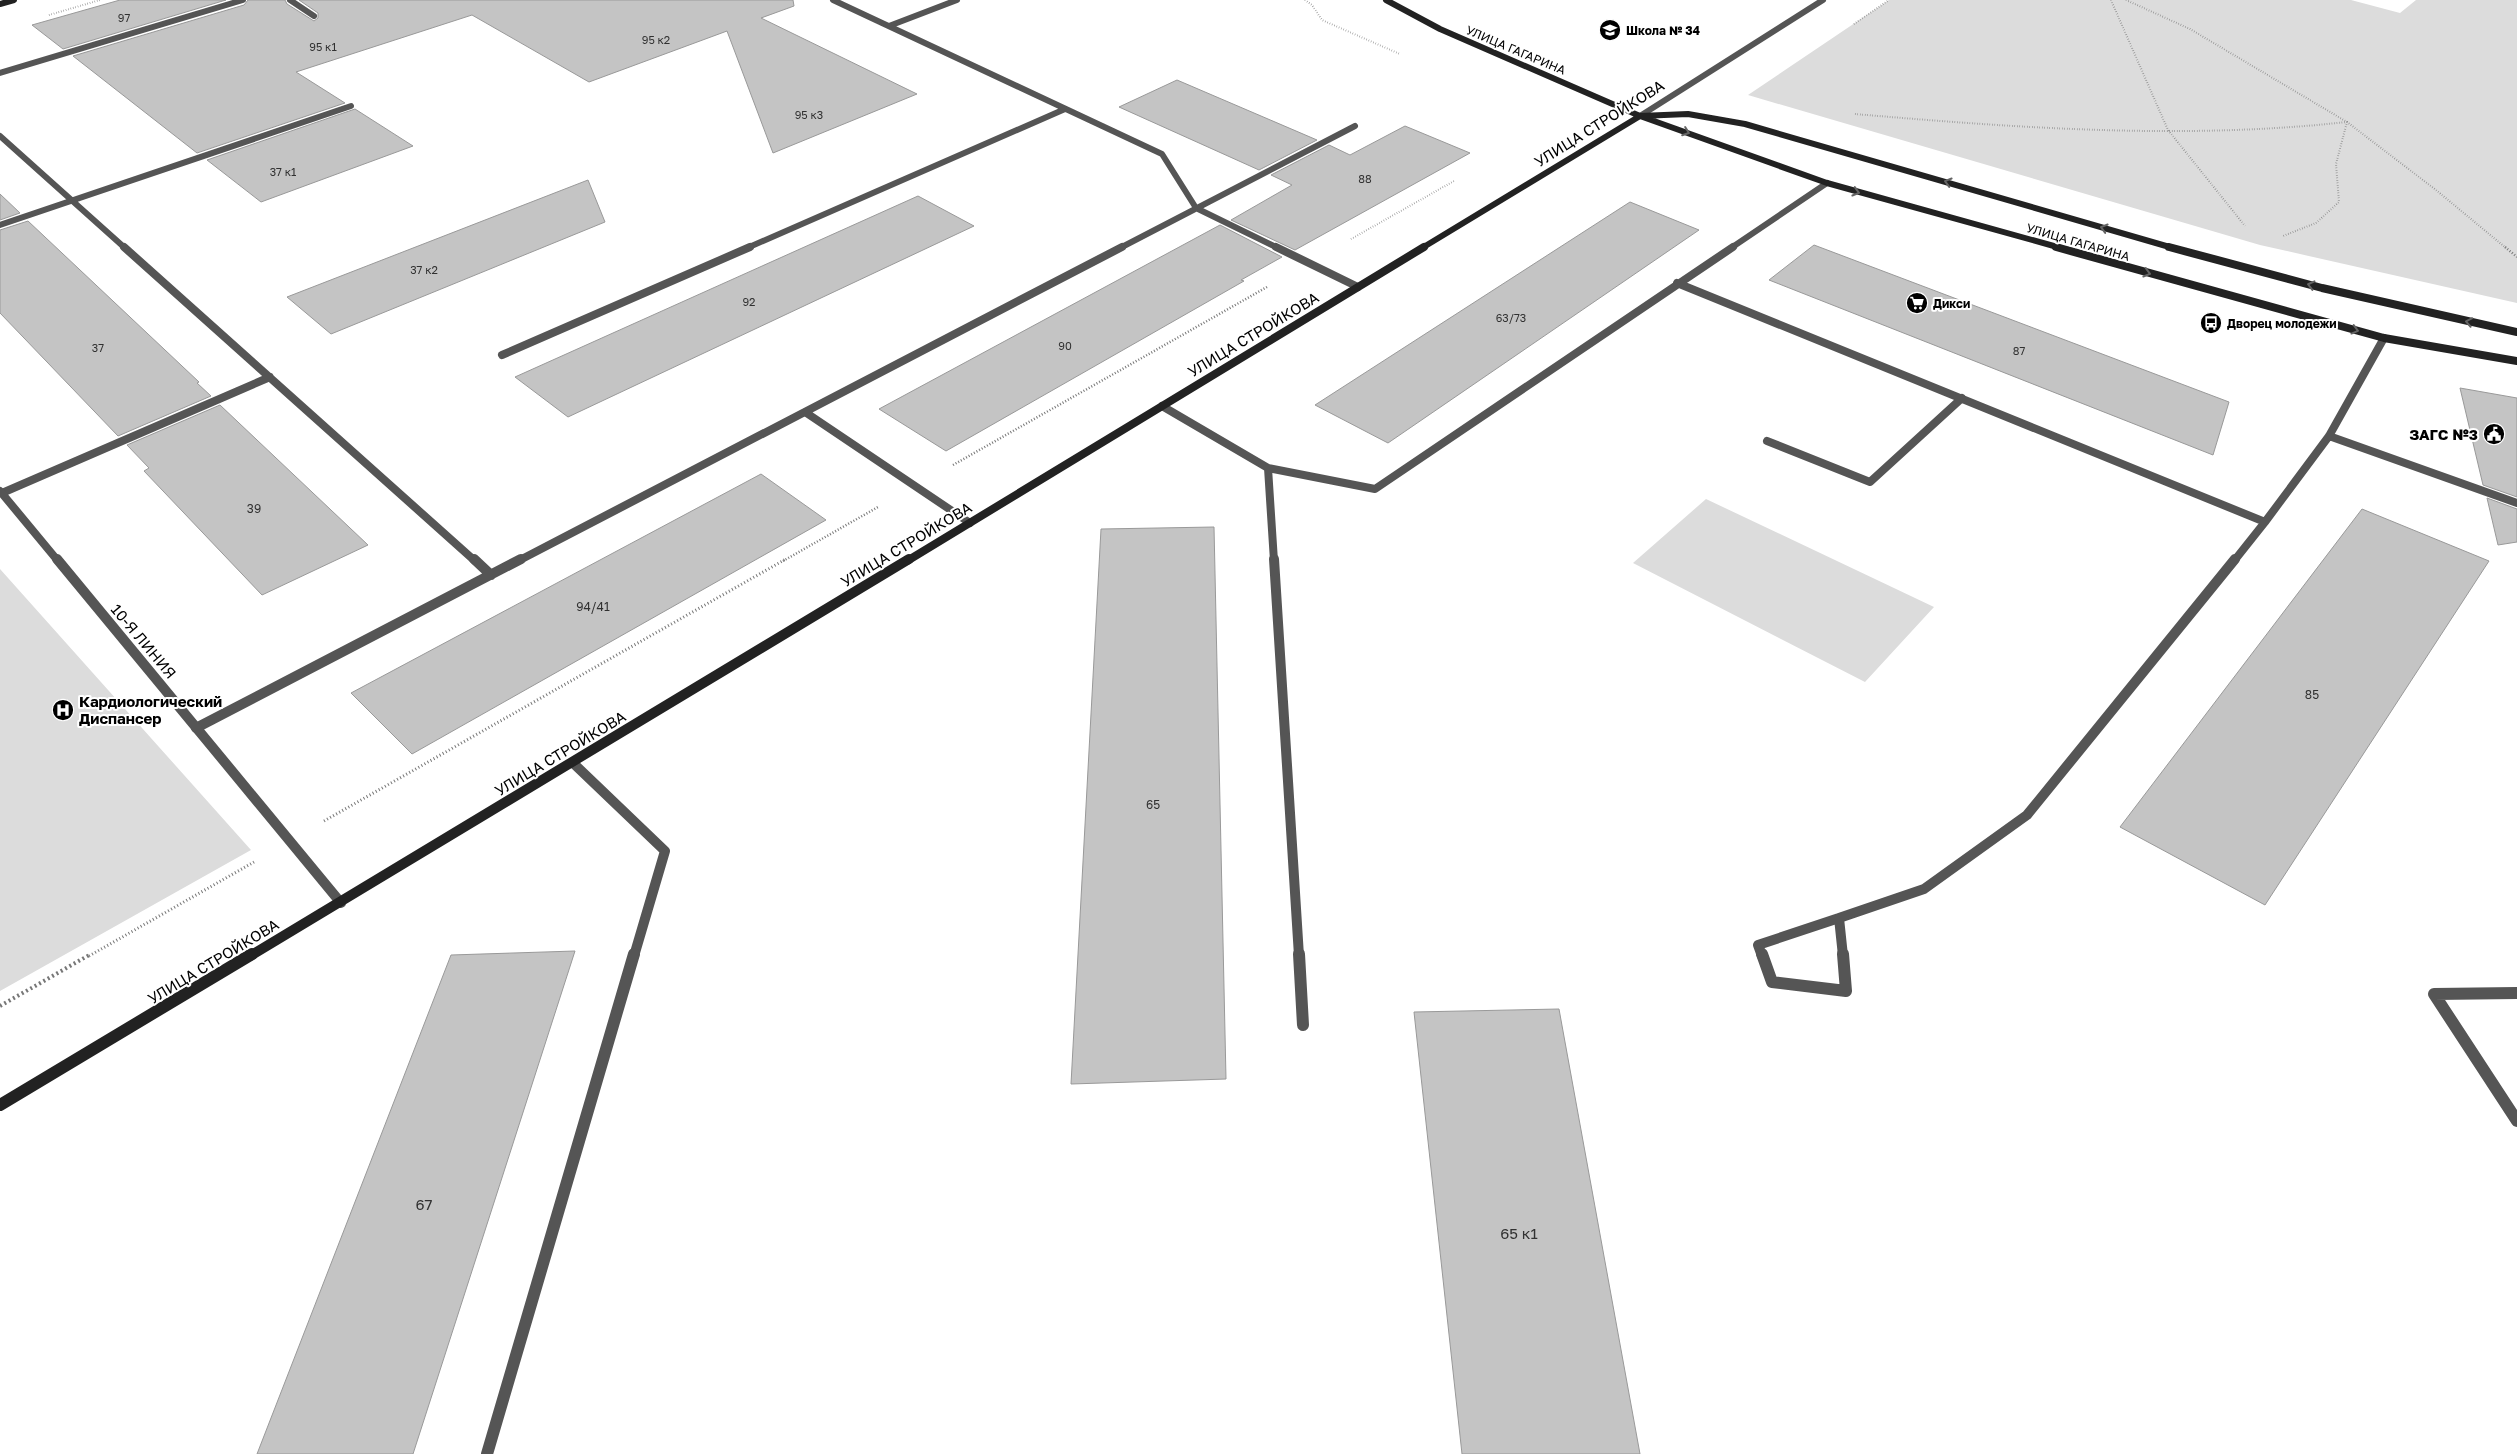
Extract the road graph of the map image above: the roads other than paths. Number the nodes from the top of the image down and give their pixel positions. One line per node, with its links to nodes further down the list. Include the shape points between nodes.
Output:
1 (14, 0): 8 (street)
2 (243, 0): 11 (street)
3 (290, 0): 9 (street)
4 (833, 0): 10 (street)
5 (957, 0): 10 (street)
6 (1386, 0): 14 (street, УЛИЦА ГАГАРИНА, via 1440,29)
7 (1823, 0): 14 (street, УЛИЦА СТРОЙКОВА)
8 (0, 4)
9 (314, 16)
10 (889, 26): 13 (street)
11 (0, 73)
12 (351, 106): 18 (street)
13 (1065, 109): 19 (street, via 1162,154); 25 (street)
14 (1640, 116): 17 (street, УЛИЦА ГАГАРИНА, one-way to 17); 22 (street, УЛИЦА СТРОЙКОВА); 23 (street, УЛИЦА ГАГАРИНА, one-way to 14, via 2407,310 2235,266 1745,124 1688,114)
15 (1355, 126): 19 (street)
16 (0, 136): 18 (street)
17 (1827, 184): 21 (street); 24 (street, УЛИЦА ГАГАРИНА, one-way to 24)
18 (72, 200): 20 (street); 27 (street)
19 (1196, 208): 22 (street); 30 (street)
20 (0, 225)
21 (1677, 283): 28 (street); 33 (street, via 1375,489)
22 (1358, 287): 29 (street, УЛИЦА СТРОЙКОВА)
23 (2517, 332)
24 (2384, 338): 26 (street, УЛИЦА ГАГАРИНА); 31 (street)
25 (502, 355)
26 (2517, 361)
27 (270, 377): 34 (street); 38 (street)
28 (1962, 398): 32 (street, via 1870,482); 36 (street)
29 (1162, 406): 33 (street); 37 (street, УЛИЦА СТРОЙКОВА)
30 (805, 412): 37 (street); 38 (street)
31 (2329, 436): 35 (street); 36 (street)
32 (1767, 441)
33 (1268, 468): 44 (street)
34 (1, 492): 39 (street, 10-Я ЛИНИЯ)
35 (2517, 503)
36 (2265, 522): 42 (street, via 2027,815 1924,889)
37 (970, 523): 40 (street, УЛИЦА СТРОЙКОВА)
38 (491, 575): 39 (street)
39 (196, 728): 41 (street, 10-Я ЛИНИЯ)
40 (573, 763): 41 (street, УЛИЦА СТРОЙКОВА); 47 (street, via 665,851)
41 (340, 903): 45 (street, УЛИЦА СТРОЙКОВА)
42 (1839, 917): 42 (street, via 1758,945 1772,982 1846,991)
43 (2517, 993): 46 (street, via 2434,994)
44 (1303, 1025)
45 (0, 1105)
46 (2517, 1121)
47 (488, 1454)

